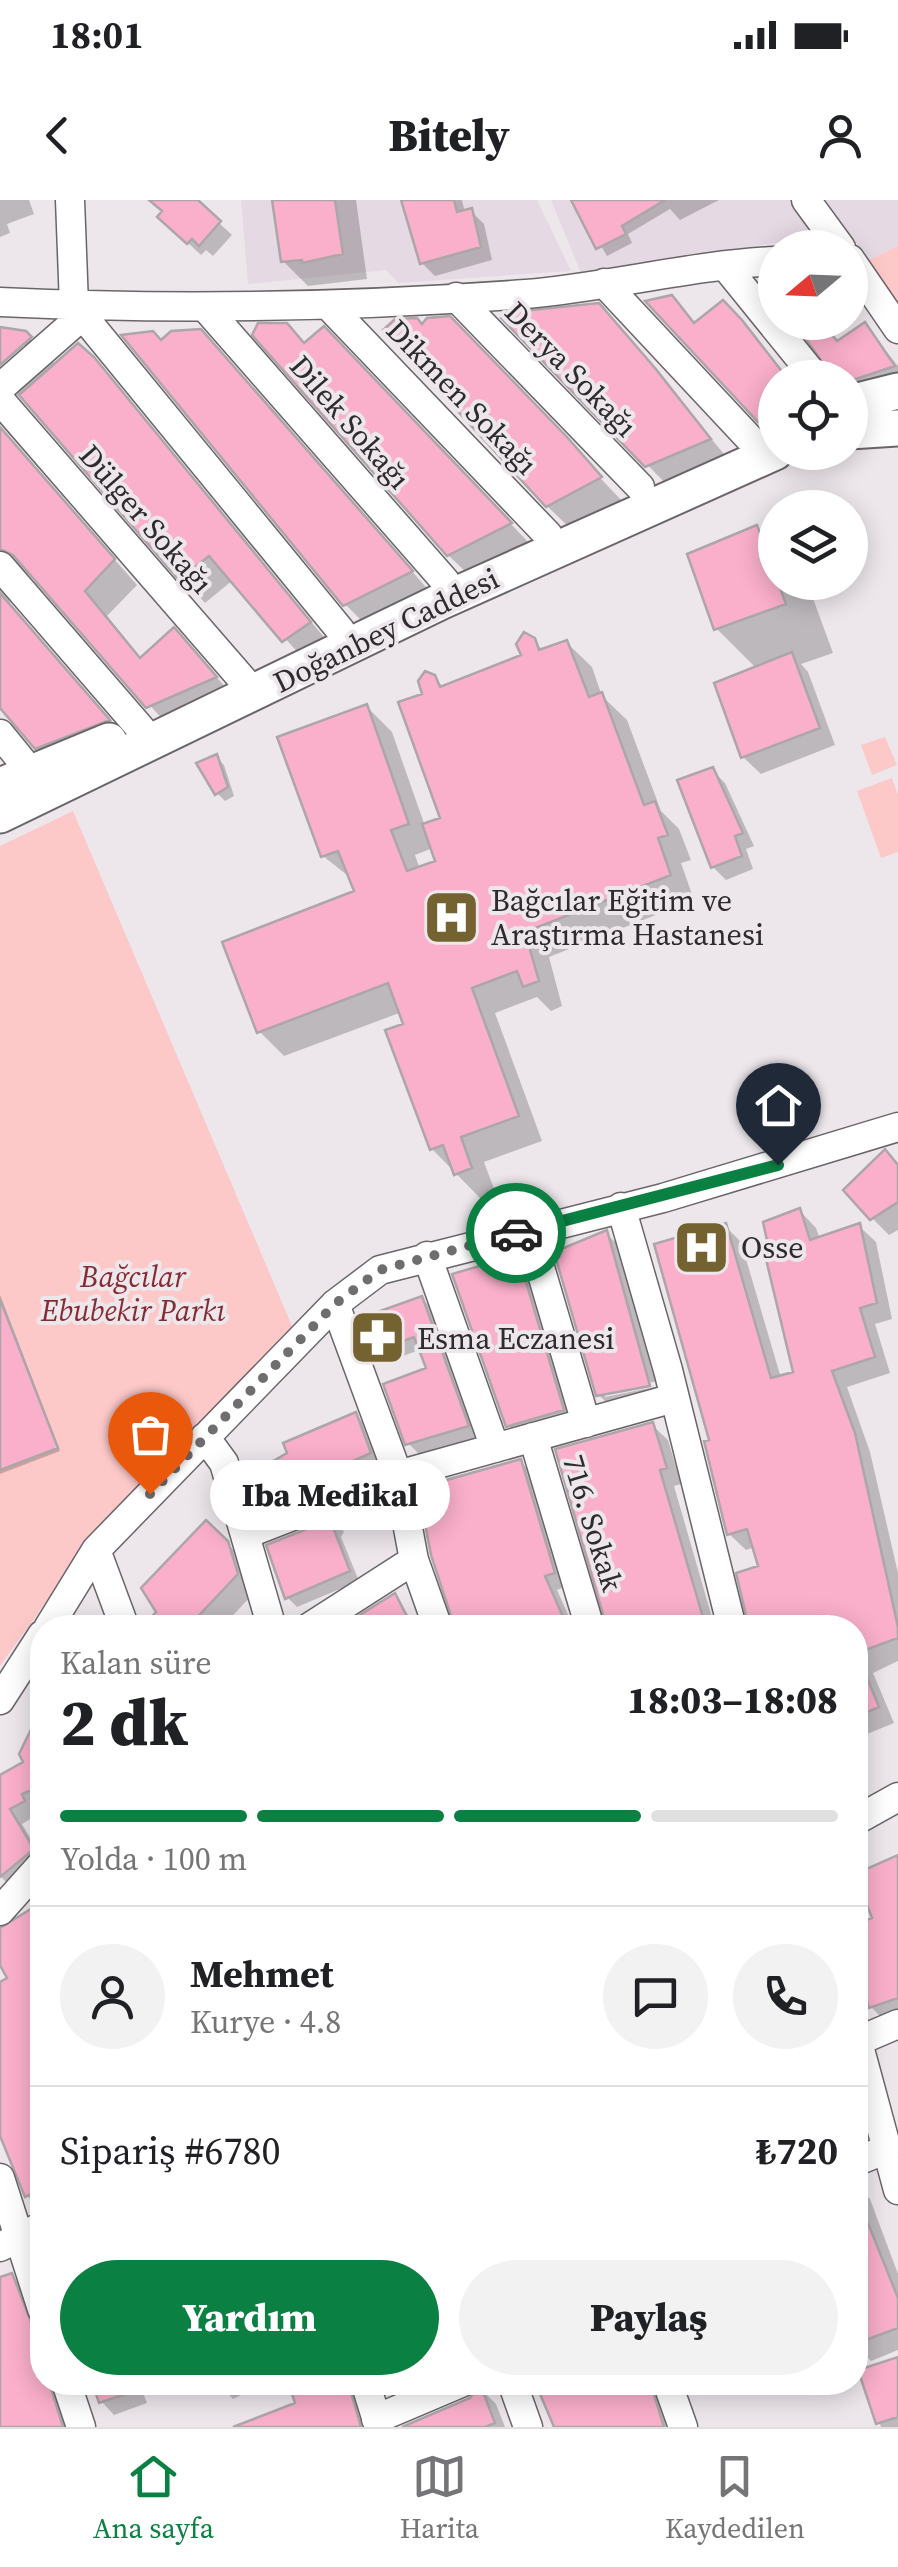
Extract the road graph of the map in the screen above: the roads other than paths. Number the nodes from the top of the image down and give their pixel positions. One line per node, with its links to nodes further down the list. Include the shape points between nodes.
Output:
1 (70, 200): 12 (street)
2 (806, 200): 3 (street)
3 (828, 230)
4 (758, 262): 5 (street)
5 (726, 267): 6 (street); 14 (street)
6 (604, 283): 8 (street); 21 (street)
7 (868, 285): 13 (street)
8 (456, 297): 10 (street); 24 (street, Derya Sokağı)
9 (0, 302): 12 (street)
10 (328, 304): 11 (street); 25 (street, Dikmen Sokağı)
11 (204, 307): 12 (street); 27 (street, Dilek Sokağı)
12 (78, 310): 15 (street); 28 (street)
13 (898, 329)
14 (801, 360)
15 (0, 388)
16 (898, 391): 17 (main road)
17 (868, 398)
18 (0, 400): 29 (street, Dülger Sokağı)
19 (898, 428): 20 (main road)
20 (868, 430)
21 (758, 432)
22 (758, 443): 24 (main road, Doğanbey Caddesi)
23 (758, 444): 33 (main road, Doğanbey Caddesi)
24 (640, 486): 25 (main road, Doğanbey Caddesi)
25 (548, 534): 27 (main road, Doğanbey Caddesi)
26 (0, 566): 30 (street)
27 (446, 581): 28 (main road, Doğanbey Caddesi)
28 (341, 631): 29 (main road, Doğanbey Caddesi)
29 (243, 680): 30 (main road, Doğanbey Caddesi)
30 (141, 729): 32 (main road, Doğanbey Caddesi)
31 (0, 734): 32 (street)
32 (15, 779)
33 (0, 815)
34 (898, 1127): 35 (street)
35 (621, 1208): 36 (street); 39 (street)
36 (529, 1230): 37 (street); 40 (street)
37 (427, 1256): 38 (street, via 380,1270); 43 (street)
38 (335, 1304): 41 (street); 44 (street)
39 (674, 1398): 40 (street); 54 (street)
40 (586, 1423): 42 (street)
41 (205, 1437): 46 (street); 50 (street, via 224,1463)
42 (533, 1438): 43 (street); 53 (street, 716. Sokak)
43 (495, 1448): 44 (street)
44 (398, 1475): 45 (street); 47 (street)
45 (250, 1532)
46 (96, 1550): 48 (street); 49 (street)
47 (414, 1560): 51 (street); 52 (street)
48 (56, 1615)
49 (120, 1615)
50 (268, 1615)
51 (328, 1615)
52 (433, 1615)
53 (586, 1615)
54 (729, 1615)
55 (30, 1654): 56 (street)
56 (0, 1700)
57 (898, 1797): 58 (street)
58 (868, 1814)
59 (30, 1880): 60 (street)
60 (0, 1911)
61 (898, 2024): 62 (street)
62 (868, 2033)
63 (868, 2080): 64 (street)
64 (887, 2149): 65 (street); 67 (street)
65 (868, 2157)
66 (0, 2178): 68 (street)
67 (898, 2190)
68 (21, 2237): 69 (street)
69 (30, 2267)
70 (70, 2395): 76 (street)
71 (370, 2395): 75 (street)
72 (436, 2395): 75 (street)
73 (517, 2395): 77 (street)
74 (672, 2395): 78 (street)
75 (378, 2423)
76 (81, 2427)
77 (528, 2427)
78 (683, 2427)

